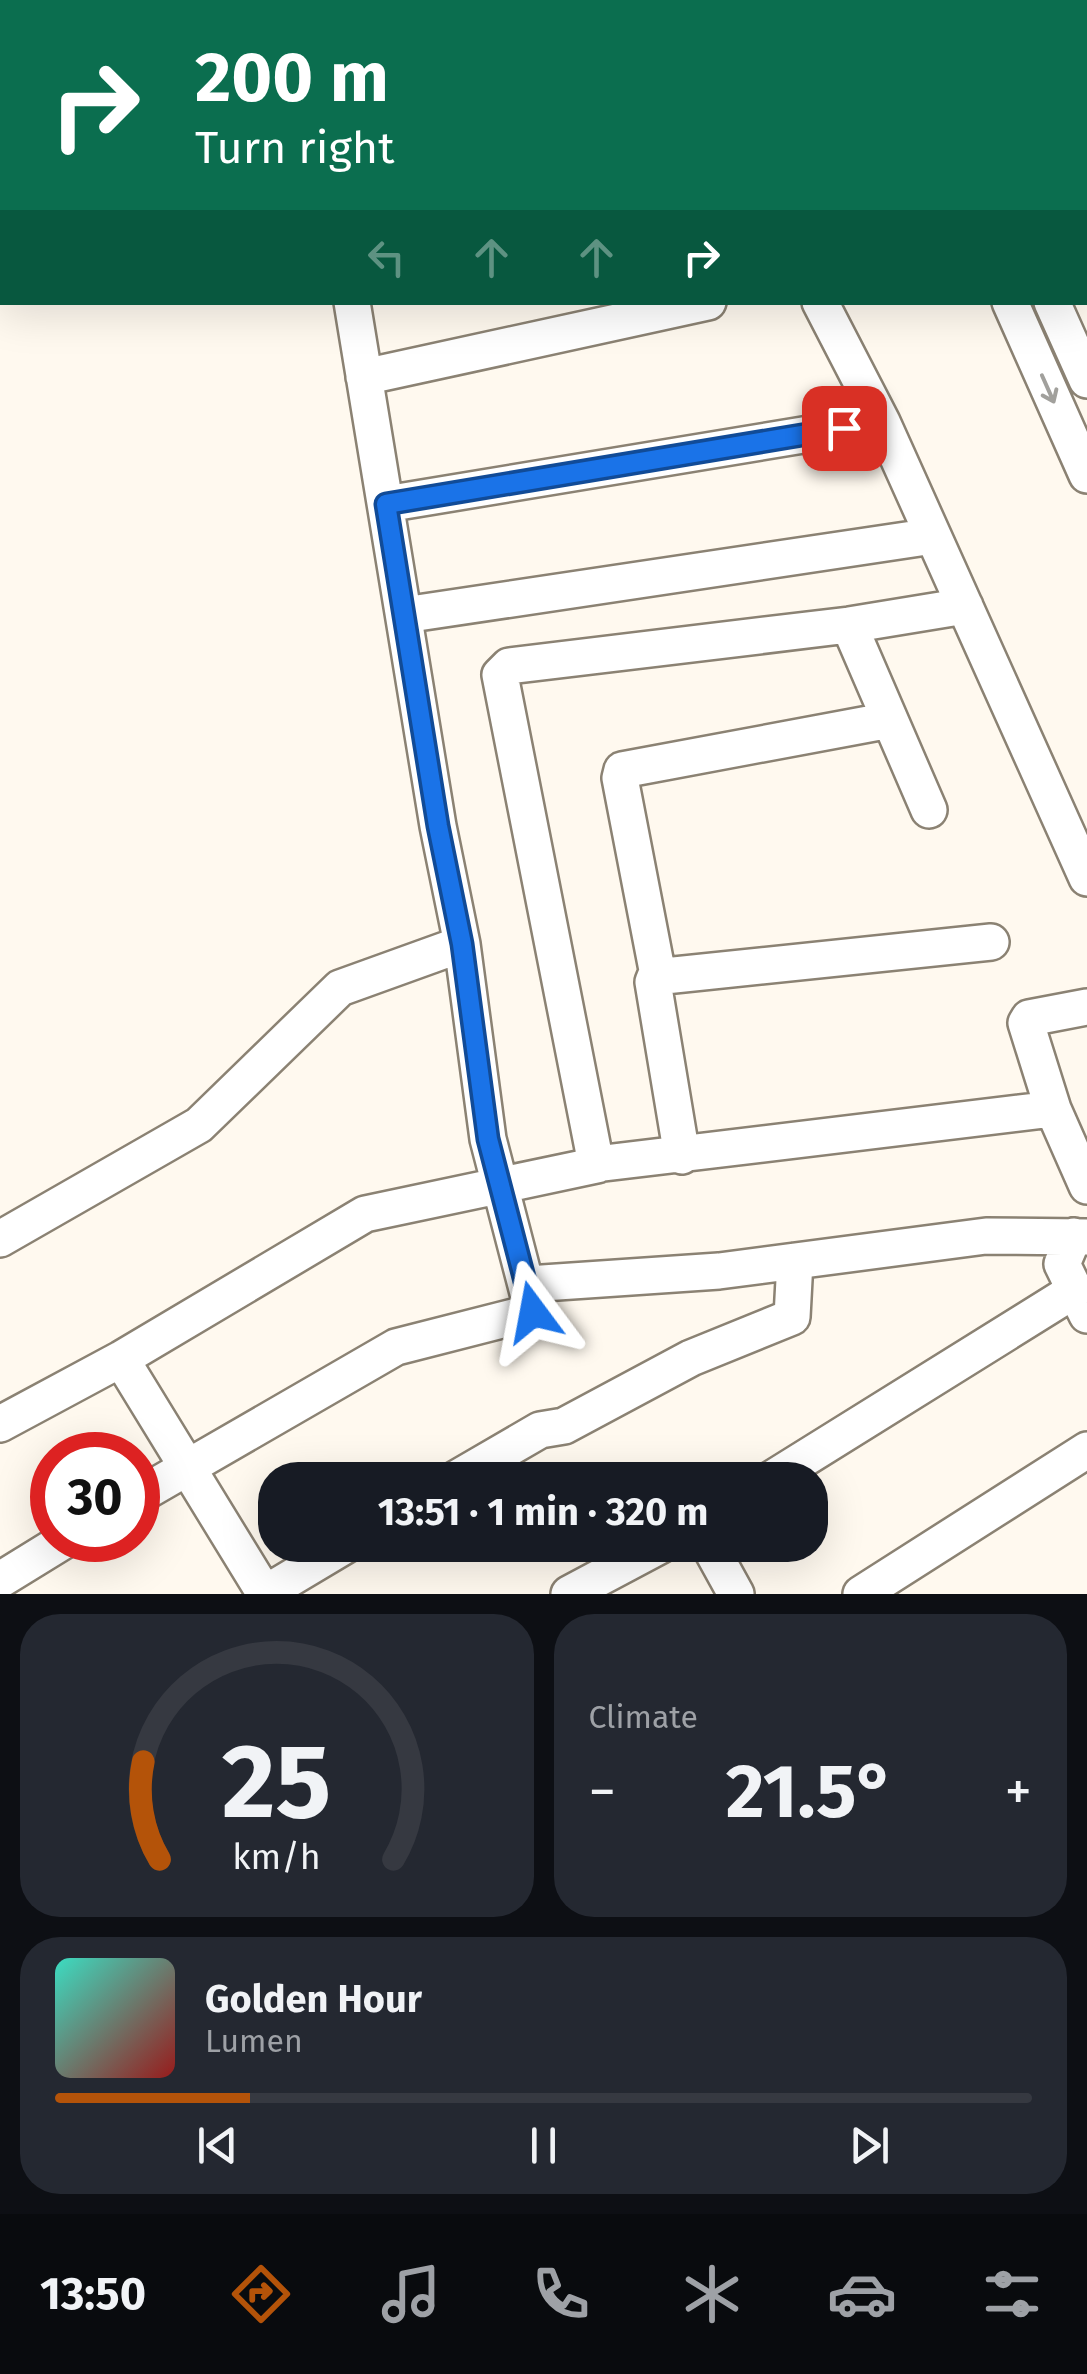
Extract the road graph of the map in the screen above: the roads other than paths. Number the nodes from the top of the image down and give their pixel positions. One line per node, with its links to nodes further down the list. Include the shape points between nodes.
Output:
1 (352, 305): 6 (street)
2 (694, 305): 6 (street)
3 (822, 305): 8 (street)
4 (1011, 305): 9 (street, one-way to 9)
5 (1053, 305): 7 (street)
6 (364, 377): 10 (street)
7 (1087, 380)
8 (882, 422): 10 (street); 11 (street)
9 (1087, 476)
10 (386, 504): 13 (street)
11 (933, 536): 12 (street); 13 (street)
12 (965, 606): 14 (street); 17 (street)
13 (404, 615): 19 (street)
14 (849, 625): 15 (street); 24 (street, via 502,670)
15 (890, 720): 16 (street); 20 (street, via 622,770)
16 (928, 810)
17 (1087, 878)
18 (992, 942): 20 (street)
19 (462, 944): 25 (street); 28 (street, via 340,988 200,1125)
20 (658, 975): 23 (street, via 652,982)
21 (1087, 1007): 22 (street, via 1026,1020)
22 (1053, 1110): 23 (street); 26 (street)
23 (682, 1156): 24 (street)
24 (596, 1165): 25 (street)
25 (498, 1183): 30 (street); 32 (street, via 365,1214)
26 (1087, 1186)
27 (1081, 1237): 29 (street, via 986,1236); 31 (street, via 1062,1264)
28 (0, 1239)
29 (795, 1261): 30 (street); 35 (street, via 792,1317 691,1358)
30 (528, 1284): 37 (street, via 533,1312 396,1347)
31 (1081, 1303): 36 (street)
32 (121, 1359): 33 (street); 37 (street)
33 (0, 1424)
34 (1087, 1450): 47 (street)
35 (485, 1462)
36 (802, 1462)
37 (186, 1466): 38 (street); 44 (street)
38 (160, 1482)
39 (30, 1562): 43 (street)
40 (318, 1562): 44 (street)
41 (628, 1562): 45 (street)
42 (718, 1562): 46 (street)
43 (0, 1580)
44 (265, 1594)
45 (569, 1594)
46 (736, 1594)
47 (861, 1594)

